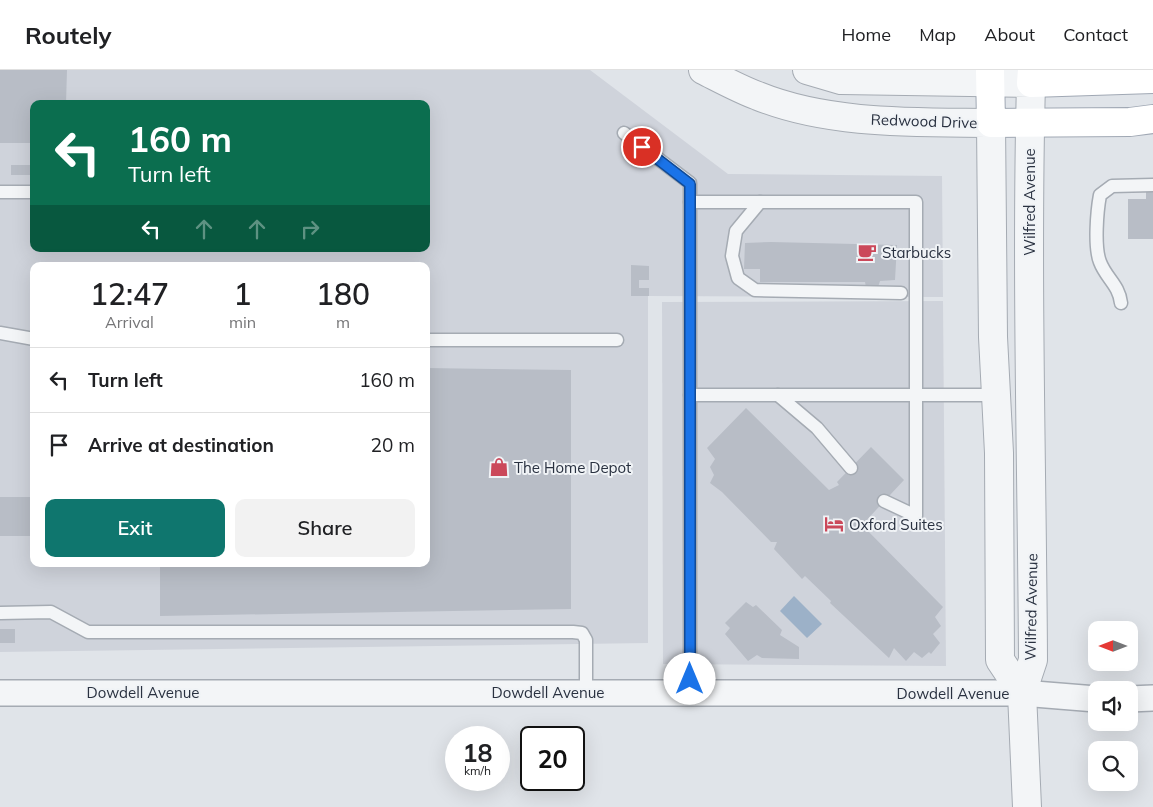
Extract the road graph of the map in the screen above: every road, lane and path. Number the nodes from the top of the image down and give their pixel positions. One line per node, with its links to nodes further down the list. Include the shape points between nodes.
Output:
1 (703, 70): 9 (street, Redwood Drive, via 759,97 793,107 874,121)
2 (807, 70): 3 (street, via 841,80)
3 (896, 75): 4 (street)
4 (990, 76): 5 (street); 9 (main road, Wilfred Avenue)
5 (1032, 76): 6 (main road); 8 (street, Wilfred Avenue)
6 (1153, 79)
7 (1153, 119): 8 (main road, Redwood Drive)
8 (1030, 123): 9 (main road, Redwood Drive); 32 (street, Wilfred Avenue, via 1033,660)
9 (991, 124): 25 (street, Wilfred Avenue)
10 (624, 133): 14 (lane, via 690,184)
11 (1153, 185): 17 (lane, via 1112,186 1100,195 1098,257 1116,285)
12 (0, 192): 13 (lane)
13 (30, 192)
14 (690, 202): 15 (lane); 22 (lane)
15 (760, 202): 16 (lane, via 736,231 732,256 738,278 755,290); 24 (lane, via 916,202)
16 (901, 293)
17 (1121, 304)
18 (0, 333): 19 (lane)
19 (30, 337)
20 (430, 340): 21 (lane)
21 (617, 340)
22 (690, 395): 23 (lane); 30 (lane)
23 (778, 395): 24 (lane); 26 (lane, via 817,428)
24 (916, 395): 25 (lane); 27 (lane, via 916,516)
25 (996, 395): 32 (street, Wilfred Avenue, via 1000,660)
26 (851, 468)
27 (884, 501)
28 (0, 613): 29 (lane, via 51,612 88,632 582,633 586,640)
29 (586, 692): 30 (street, Dowdell Avenue); 31 (street, Dowdell Avenue)
30 (690, 692): 32 (street, Dowdell Avenue)
31 (0, 693)
32 (1022, 693): 33 (street, Dowdell Avenue); 36 (street)
33 (1088, 698)
34 (1153, 698): 35 (street)
35 (1138, 699)
36 (1027, 807)

